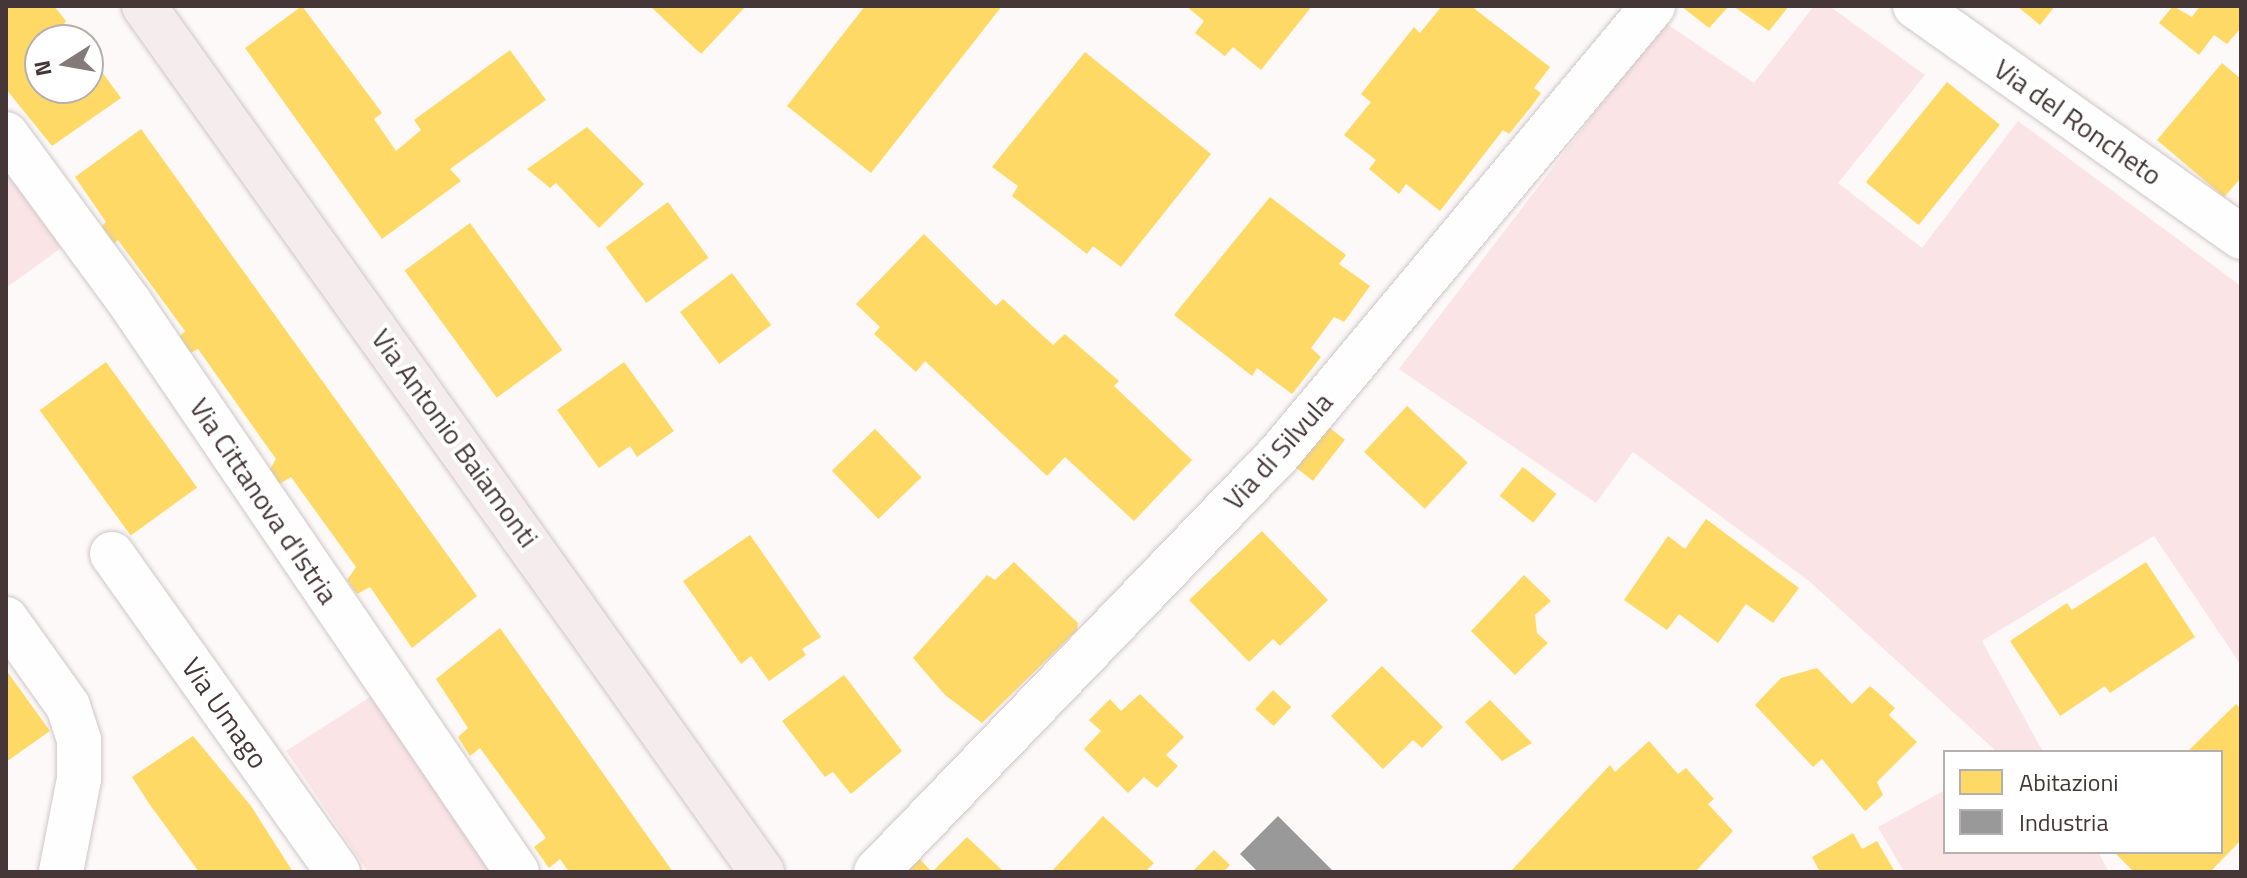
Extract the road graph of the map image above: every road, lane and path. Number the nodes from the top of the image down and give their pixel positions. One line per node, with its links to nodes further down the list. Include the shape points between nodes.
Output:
1 (144, 6): 11 (main road, Via Antonio Baiamonti)
2 (1653, 6): 12 (street, Via di Silvula, via 1279,454)
3 (1915, 6): 5 (street, Via del Roncheto)
4 (6, 134): 10 (street, Via Cittanova d'Istria, via 130,303)
5 (2241, 237)
6 (112, 554): 9 (street, Via Umago)
7 (6, 619): 8 (street, via 68,706 79,740 79,779)
8 (61, 872)
9 (338, 872)
10 (517, 872)
11 (762, 872)
12 (876, 872)

